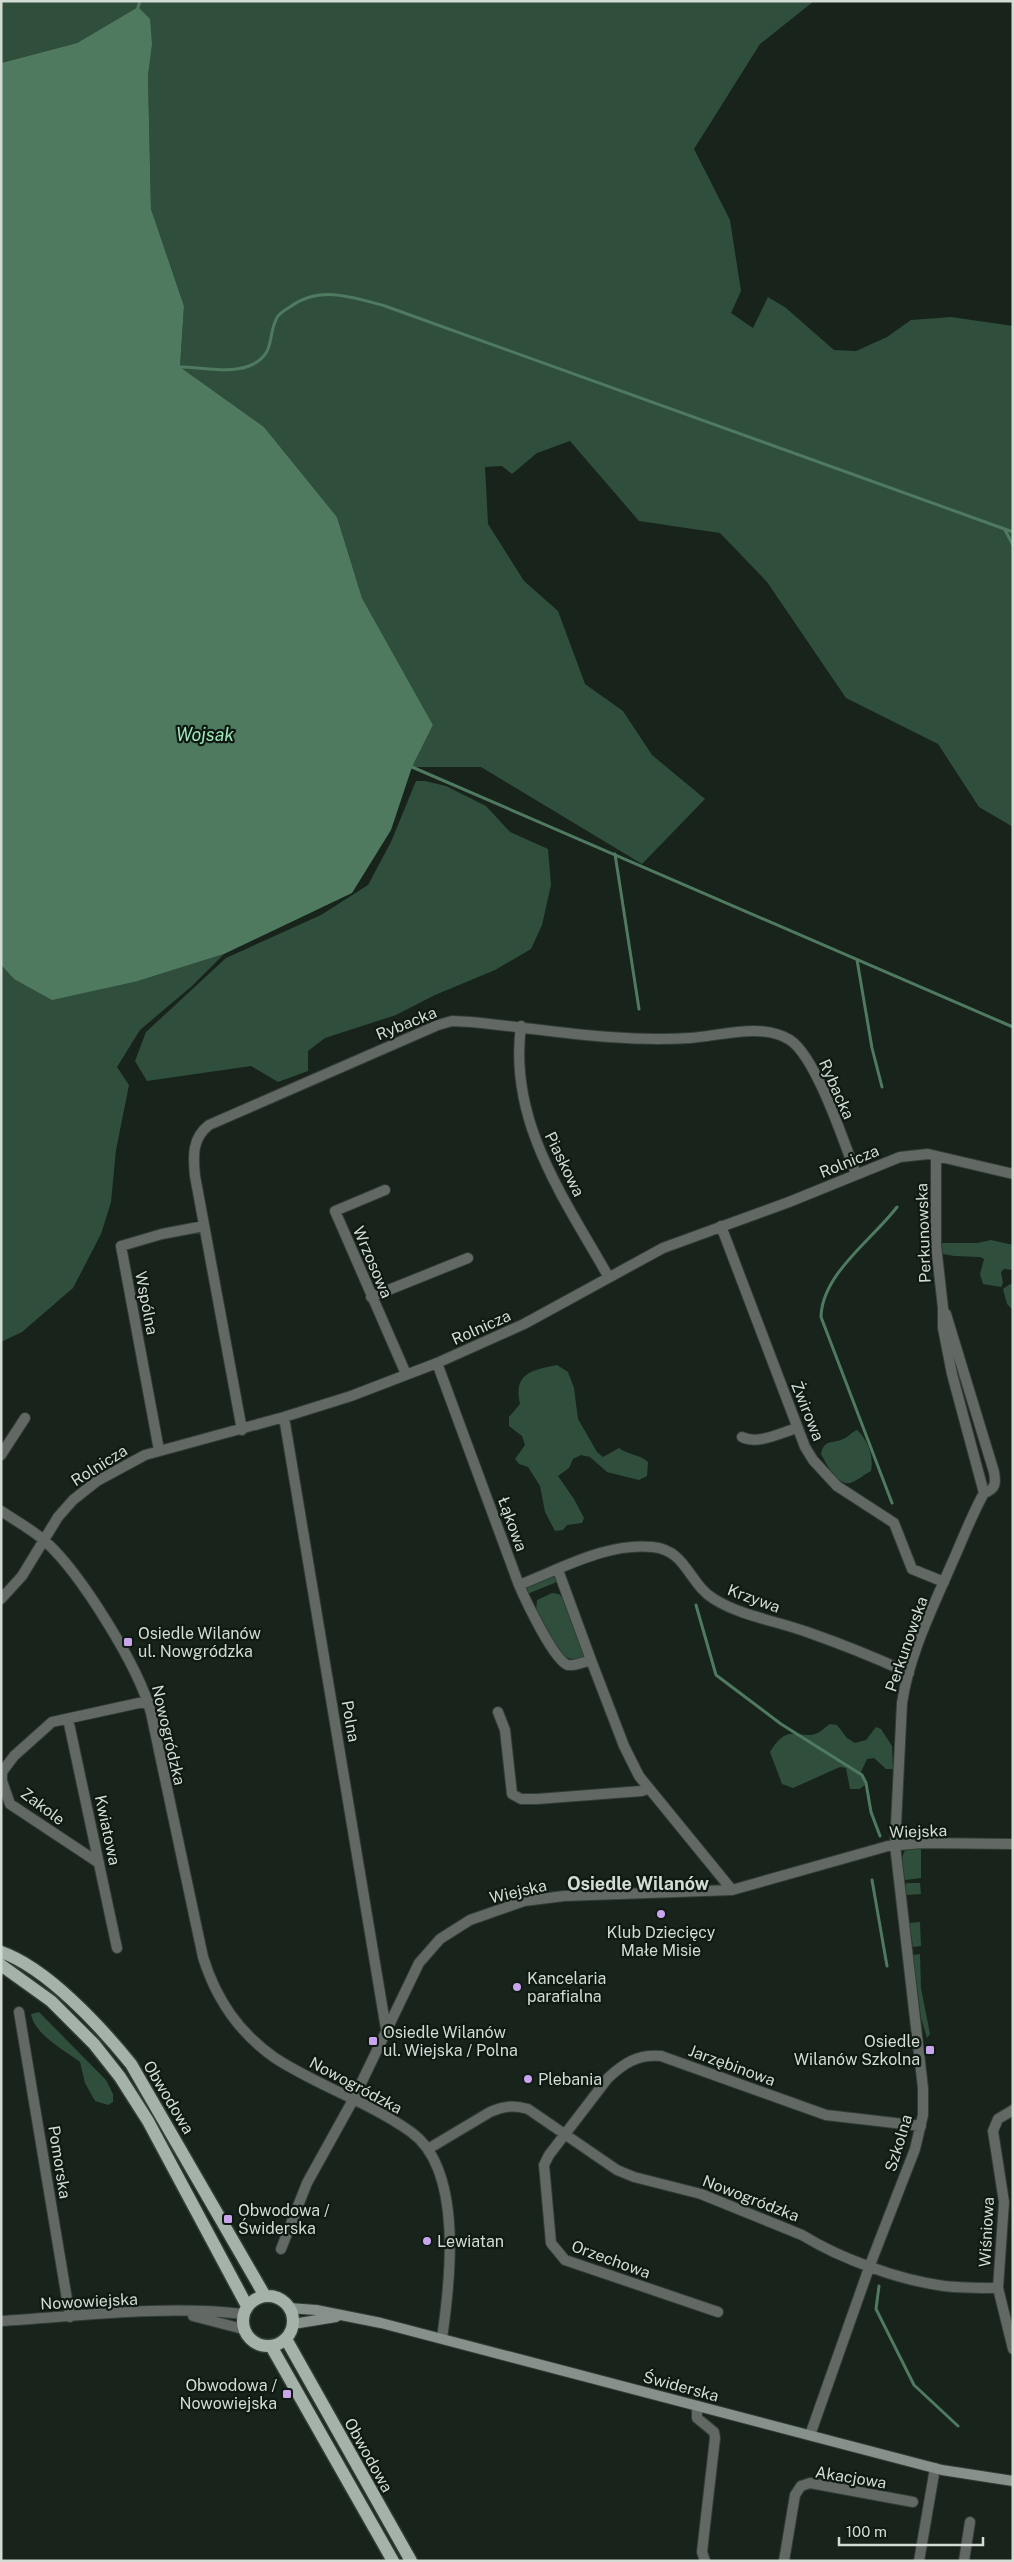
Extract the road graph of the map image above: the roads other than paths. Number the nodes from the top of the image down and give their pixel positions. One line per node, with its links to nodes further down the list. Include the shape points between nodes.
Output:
1 (520, 1026): 3 (street, Rybacka, via 658,1040 756,1031 776,1033 790,1040 810,1064); 6 (street, Rybacka, via 452,1021 438,1025 209,1125 202,1130 193,1155); 9 (street, Piaskowa, via 517,1062 521,1094 540,1155)
2 (936, 1156): 3 (street, Rolnicza, via 908,1155); 4 (street, Rolnicza); 23 (street, Perkunowska, via 936,1245 943,1308 994,1472 995,1486 984,1493)
3 (856, 1174): 7 (street, Rolnicza)
4 (1013, 1174)
5 (385, 1190): 10 (street, Wrzosowa, via 335,1211)
6 (204, 1226): 16 (street, Rybacka); 18 (street, Wspólna, via 121,1246)
7 (720, 1226): 9 (street, Rolnicza, via 663,1248); 15 (street, Żwirowa)
8 (468, 1258): 10 (street)
9 (608, 1276): 11 (street, Rolnicza, via 524,1324)
10 (371, 1297): 12 (street, Wrzosowa)
11 (437, 1363): 12 (street, Rolnicza); 24 (street, Łąkowa)
12 (406, 1374): 13 (street, Rolnicza)
13 (284, 1417): 16 (street, Rolnicza); 40 (street, Polna)
14 (25, 1418): 19 (street)
15 (797, 1428): 17 (street, via 757,1440); 23 (street, Żwirowa, via 809,1454 837,1486 894,1523 912,1569)
16 (242, 1430): 18 (street, Rolnicza)
17 (742, 1436)
18 (159, 1450): 21 (street, Rolnicza, via 89,1486 68,1505)
19 (1, 1455)
20 (1, 1512): 21 (street, Nowogródzka)
21 (44, 1540): 25 (street, Rolnicza, via 22,1576); 28 (street, Nowogródzka, via 62,1559 98,1610 142,1682)
22 (558, 1570): 24 (street, Krzywa); 26 (street); 27 (street, Krzywa, via 618,1548 663,1548 679,1557 703,1590 721,1602 808,1632)
23 (944, 1582): 27 (street, Perkunowska)
24 (519, 1585): 26 (street, Łąkowa, via 560,1660 572,1665)
25 (1, 1599)
26 (591, 1660): 31 (street, via 624,1746)
27 (909, 1673): 33 (street, Perkunowska, via 902,1704)
28 (148, 1701): 30 (street, Zakole); 41 (street, Nowogródzka, via 203,1957 222,2003 238,2025 264,2050)
29 (498, 1712): 31 (street, via 505,1730 512,1794 517,1798 631,1792)
30 (68, 1719): 34 (street, Kwiatowa); 34 (street, Zakole, via 52,1722 42,1729 5,1766 2,1781 10,1804)
31 (648, 1788): 35 (street)
32 (1013, 1844): 33 (street, Wiejska)
33 (895, 1845): 35 (street, Wiejska); 43 (street, Szkolna, via 923,2088)
34 (99, 1863): 36 (street, Kwiatowa)
35 (732, 1890): 40 (street, Wiejska, via 571,1895 524,1901 489,1912 453,1930 424,1956)
36 (117, 1948)
37 (1, 1952): 49 (main road, Obwodowa, via 70,1998 131,2064)
38 (1, 1966): 51 (main road, Obwodowa, via 51,2000 120,2076 148,2121)
39 (19, 2012): 55 (street, Pomorska)
40 (386, 2029): 41 (street, Wiejska)
41 (353, 2100): 45 (street, Nowogródzka, via 412,2133); 46 (street, Wiejska, via 307,2183)
42 (1013, 2110): 48 (street, Wiśniowa, via 998,2119 993,2132 1004,2202)
43 (921, 2126): 44 (street, Jarzębinowa, via 826,2114 674,2060 649,2056 618,2068); 47 (street, Szkolna)
44 (564, 2135): 45 (street, Nowogródzka, via 528,2109 510,2106 490,2112); 47 (street, Nowogródzka, via 626,2174 701,2194); 53 (street, Orzechowa, via 549,2154 543,2170 549,2232 555,2250 565,2260)
45 (428, 2148): 59 (street, via 441,2183 450,2227 451,2261)
46 (281, 2249)
47 (870, 2266): 48 (street, Nowogródzka, via 944,2286); 64 (street, Szkolna)
48 (998, 2288): 62 (street, Wiśniowa)
49 (265, 2296): 50 (main road, via 279,2298); 51 (main road, via 255,2299)
50 (289, 2308): 54 (street, Świderska); 57 (main road)
51 (245, 2310): 52 (street, Nowowiejska); 58 (main road, Obwodowa)
52 (178, 2312): 55 (street, Nowowiejska); 58 (street, Nowowiejska)
53 (718, 2312)
54 (343, 2316): 57 (street, Świderska); 59 (street, Świderska)
55 (70, 2317): 56 (street, Nowowiejska)
56 (1, 2321)
57 (293, 2324): 60 (main road)
58 (243, 2329): 61 (main road, via 254,2343)
59 (442, 2338): 63 (street, Świderska)
60 (286, 2339): 61 (main road); 70 (main road, Obwodowa)
61 (271, 2346): 69 (main road, Obwodowa)
62 (1013, 2349)
63 (696, 2406): 64 (street, Świderska); 71 (street, via 696,2418 714,2432 715,2438 702,2552)
64 (810, 2435): 65 (street, Świderska)
65 (935, 2468): 66 (street, Świderska); 73 (street)
66 (1013, 2481)
67 (913, 2502): 72 (street, Akacjowa, via 810,2483 801,2486 795,2495)
68 (970, 2522): 74 (street)
69 (392, 2561)
70 (411, 2561)
71 (705, 2561)
72 (784, 2561)
73 (919, 2561)
74 (964, 2561)

